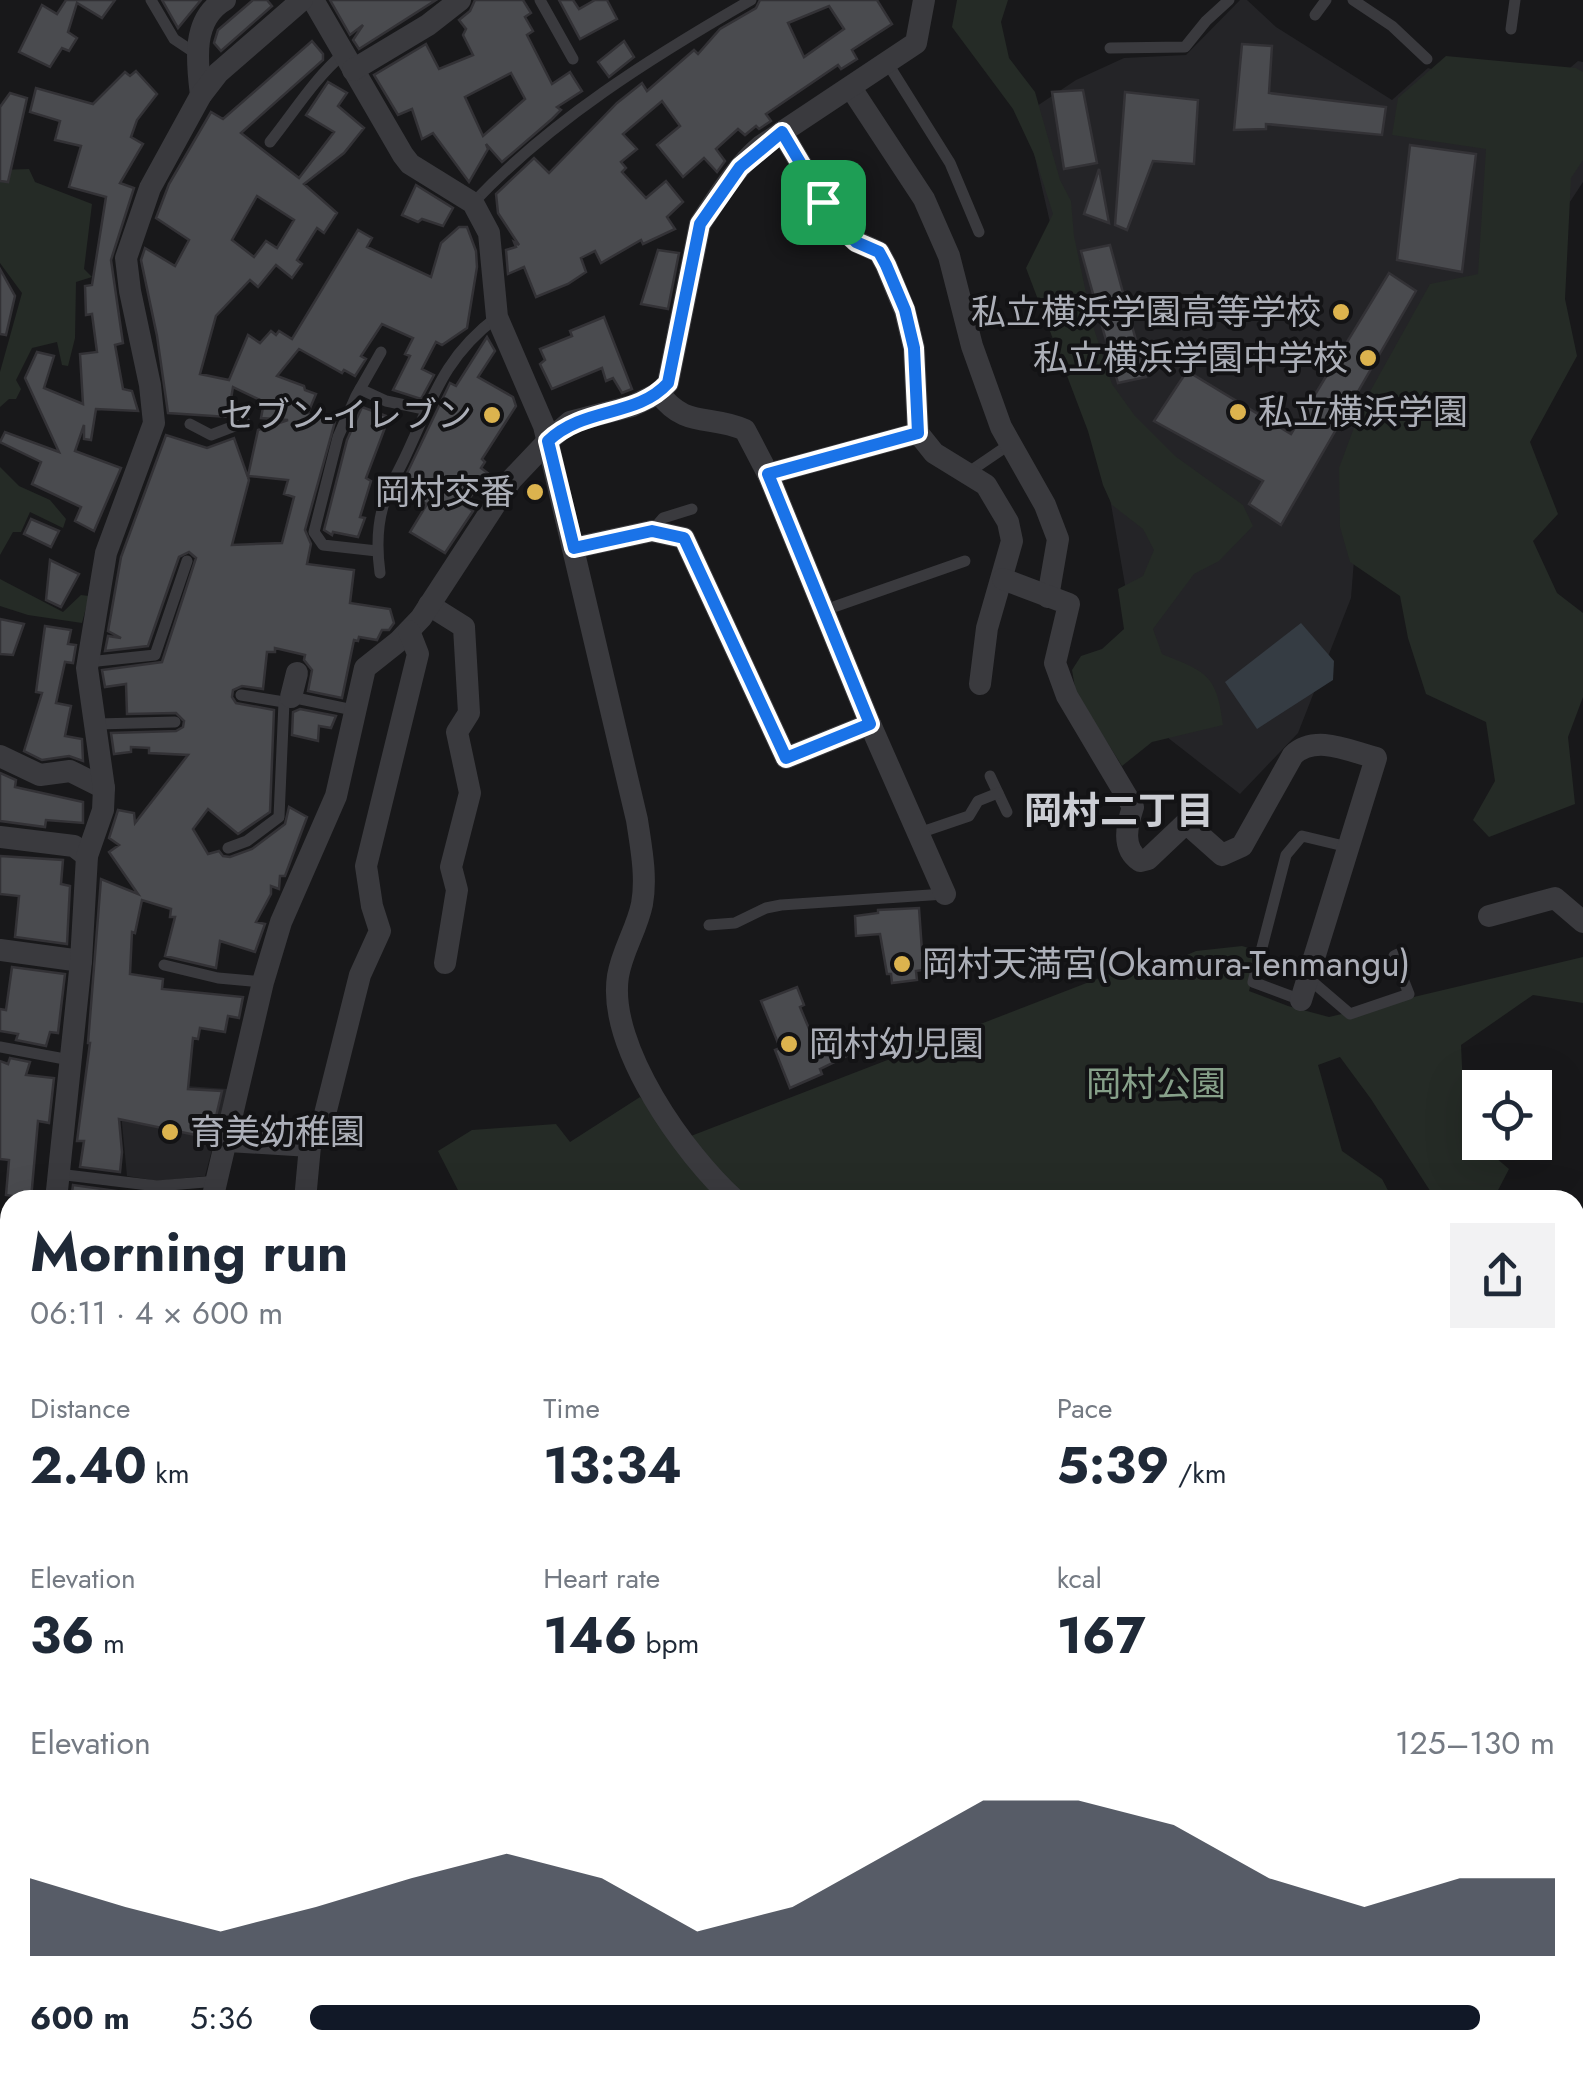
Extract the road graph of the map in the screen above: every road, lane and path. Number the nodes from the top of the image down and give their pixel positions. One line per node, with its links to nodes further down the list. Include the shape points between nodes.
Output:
1 (151, 0): 16 (lane, via 174,39)
2 (225, 0): 16 (street, via 204,23)
3 (302, 0): 22 (street)
4 (314, 0): 19 (street)
5 (460, 0): 19 (street, via 428,25)
6 (540, 0): 18 (lane)
7 (751, 0): 25 (lane, via 642,65 536,142)
8 (924, 0): 20 (street, via 916,43)
9 (1229, 0): 15 (lane, via 1185,47)
10 (1326, 0): 13 (lane)
11 (1353, 0): 17 (lane)
12 (1515, 0): 14 (lane)
13 (1315, 15)
14 (1511, 29)
15 (1110, 48)
16 (196, 53): 22 (street)
17 (1427, 59)
18 (574, 60)
19 (348, 62): 24 (lane, via 319,76); 25 (street, via 410,164)
20 (888, 64): 21 (street); 26 (lane, via 950,162)
21 (852, 88): 23 (street); 36 (street, via 924,199)
22 (201, 96): 51 (street, via 150,188 126,258 154,424 106,553)
23 (782, 132): 30 (street, via 740,167 700,224 668,383); 34 (street, via 836,223 879,252 886,265 914,348)
24 (270, 142)
25 (473, 203): 27 (street, via 489,234)
26 (978, 232)
27 (498, 318): 31 (lane, via 454,358); 35 (street)
28 (380, 352): 29 (lane)
29 (360, 390): 31 (lane); 42 (lane, via 338,437 314,532 323,545)
30 (658, 393): 35 (street, via 570,422); 37 (street, via 680,415 745,430)
31 (424, 409): 42 (lane, via 384,502)
32 (245, 422): 33 (lane, via 211,435)
33 (190, 424)
34 (918, 433): 37 (street); 38 (street)
35 (548, 441): 41 (street); 48 (street, via 511,480)
36 (1010, 444): 38 (lane); 47 (street, via 1058,539)
37 (768, 474): 49 (street)
38 (966, 474): 46 (street, via 986,485 1008,522 1012,541)
39 (692, 509): 40 (lane, via 662,518)
40 (652, 531): 41 (street); 59 (street, via 684,538 786,758)
41 (574, 548): 90 (street, via 643,860 642,902 618,972 622,1023 662,1109)
42 (377, 550): 45 (lane)
43 (964, 560): 49 (lane)
44 (186, 561): 51 (lane, via 155,655)
45 (380, 573)
46 (1003, 579): 47 (street); 53 (street, via 987,628)
47 (1048, 596): 68 (street, via 1069,604 1056,663 1067,696 1133,807 1126,836 1132,856 1148,859 1186,823 1222,856 1235,852 1293,755 1314,743 1376,758)
48 (430, 605): 50 (street); 77 (street, via 464,627 469,712 457,732 470,793 451,867 457,890)
49 (825, 610): 59 (street)
50 (409, 631): 56 (street, via 364,668); 84 (street, via 418,654 366,866 380,930 360,975 323,1122)
51 (88, 662): 58 (street)
52 (297, 673): 55 (street)
53 (980, 684)
54 (241, 695): 55 (lane)
55 (287, 700): 56 (lane); 67 (lane, via 280,817)
56 (353, 710): 79 (street, via 336,796 281,922)
57 (175, 722): 58 (lane)
58 (97, 724): 62 (street)
59 (870, 724): 65 (street)
60 (0, 756): 62 (street, via 40,776 70,771)
61 (990, 776): 63 (lane)
62 (104, 788): 69 (street)
63 (998, 793): 64 (lane); 65 (lane, via 978,802 969,816)
64 (1007, 812)
65 (919, 832): 70 (street)
66 (0, 837): 69 (street, via 74,846)
67 (228, 848)
68 (1348, 848): 80 (street); 80 (lane, via 1302,836 1286,855 1253,982)
69 (87, 856): 76 (street)
70 (945, 894): 73 (lane, via 781,905 735,923)
71 (1489, 916): 72 (street, via 1555,898)
72 (1583, 922)
73 (708, 925)
74 (0, 950): 76 (street)
75 (1398, 954): 80 (lane, via 1409,994 1350,1014)
76 (81, 961): 82 (street)
77 (445, 963)
78 (164, 965): 79 (lane)
79 (264, 982): 83 (street)
80 (1305, 989)
81 (0, 1047): 82 (lane)
82 (70, 1060): 85 (street)
83 (228, 1141): 84 (street); 88 (street)
84 (310, 1146): 89 (street)
85 (58, 1174): 86 (street); 87 (lane)
86 (57, 1190)
87 (203, 1190)
88 (214, 1190)
89 (306, 1190)
90 (726, 1190)

